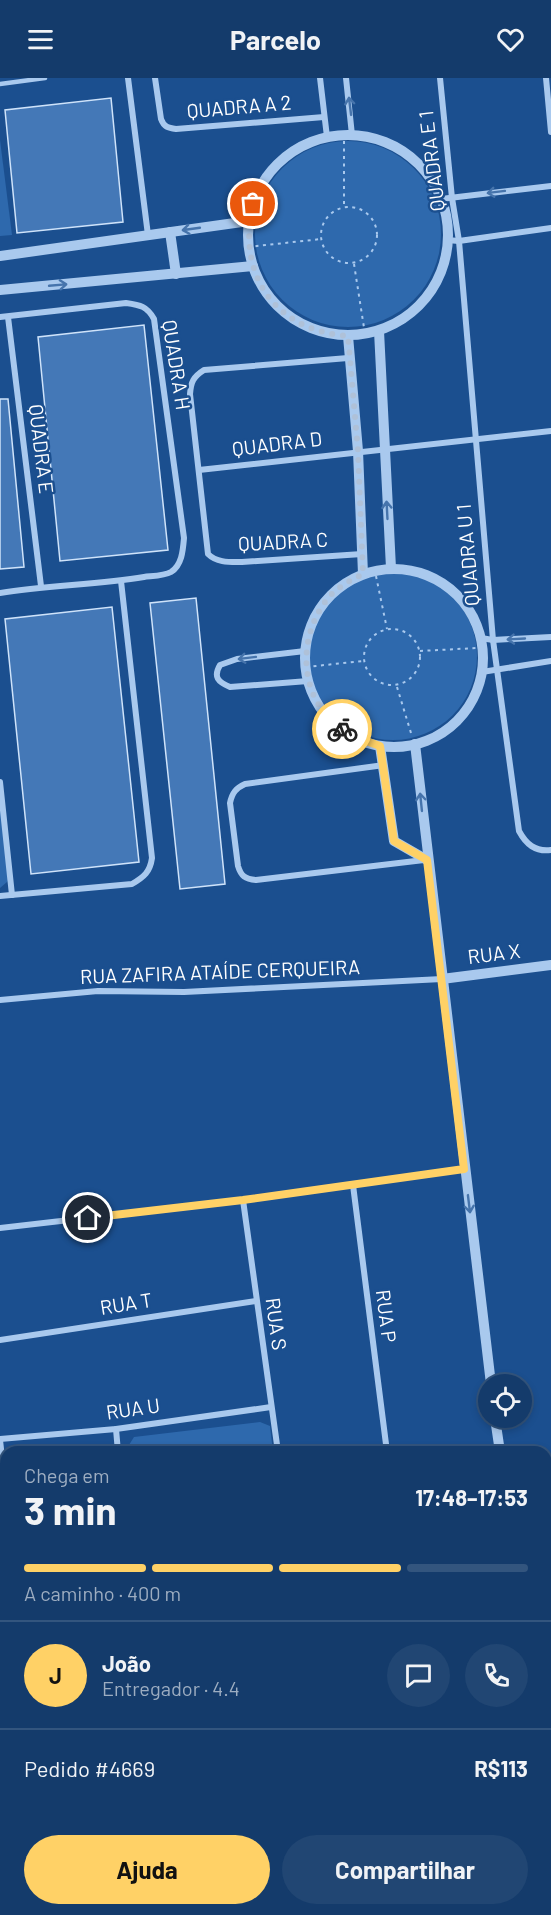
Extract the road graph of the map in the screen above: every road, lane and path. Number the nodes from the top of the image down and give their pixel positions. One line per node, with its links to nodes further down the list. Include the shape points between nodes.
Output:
1 (45, 78): 8 (lane)
2 (128, 78): 19 (street)
3 (155, 78): 9 (street, QUADRA A 2, via 161,119 168,128)
4 (320, 78): 9 (street)
5 (346, 78): 11 (street, one-way to 5)
6 (440, 78): 14 (street, QUADRA E 1)
7 (546, 78): 10 (street)
8 (0, 84)
9 (324, 117): 12 (street)
10 (551, 132)
11 (348, 135): 12 (street); 14 (street, via 375,138 396,147 415,161); 15 (path)
12 (327, 137): 16 (street, via 295,150 275,167 260,188)
13 (551, 186): 14 (street, one-way to 14)
14 (446, 198): 21 (street); 22 (street, QUADRA E 1)
15 (344, 207): 20 (path, via 325,219); 25 (path, via 362,209 378,229 372,252)
16 (249, 221): 18 (street, one-way to 18); 23 (street)
17 (551, 228): 22 (street)
18 (170, 232): 19 (street); 27 (street)
19 (148, 235): 24 (street)
20 (321, 239): 23 (path); 25 (path, via 329,256)
21 (447, 240): 22 (street); 31 (street, via 434,286 413,310)
22 (459, 241): 36 (street, QUADRA U 1)
23 (248, 247): 26 (street)
24 (0, 256)
25 (354, 264): 32 (path)
26 (252, 266): 27 (street); 33 (street, via 267,295 289,317 317,331)
27 (176, 274): 28 (street, one-way to 27)
28 (0, 291)
29 (0, 317): 30 (street, QUADRA H)
30 (8, 317): 44 (street, QUADRA H, via 126,303 149,309 154,319 183,552 170,572); 45 (street, QUADRA E)
31 (379, 331): 32 (street); 37 (street)
32 (365, 334): 33 (street)
33 (348, 336): 34 (street)
34 (348, 358): 38 (street); 39 (street, via 204,370 196,375 190,394)
35 (551, 431): 36 (street, QUADRA D)
36 (475, 440): 37 (street, QUADRA D); 49 (street, QUADRA U 1)
37 (383, 450): 38 (street, QUADRA D); 41 (street, one-way to 37)
38 (358, 451): 39 (street, QUADRA D); 40 (street)
39 (199, 470): 40 (street, QUADRA C, via 208,554 218,560)
40 (362, 554): 43 (street)
41 (391, 568): 42 (street); 50 (street, via 431,576 448,587 474,618)
42 (375, 571): 43 (street); 47 (path)
43 (363, 574): 51 (street, via 330,596 309,631)
44 (121, 581): 45 (street); 66 (street, via 151,869 132,884)
45 (41, 586): 46 (street)
46 (0, 593)
47 (387, 629): 52 (path, via 404,630); 53 (path, via 375,633 368,641)
48 (551, 637): 49 (street, one-way to 49)
49 (493, 640): 50 (street); 56 (street, QUADRA U 1)
50 (482, 643): 52 (path); 57 (street)
51 (306, 651): 55 (street); 58 (street, one-way to 58, via 237,659 220,665 216,672 217,679 230,687)
52 (420, 651): 59 (path, via 415,674)
53 (363, 661): 55 (path); 59 (path, via 380,684)
54 (551, 661): 56 (street)
55 (306, 668): 58 (street)
56 (496, 668): 57 (street); 64 (street, QUADRA U 1, via 519,831 524,842 533,848)
57 (482, 672): 60 (street, via 474,696 459,718 439,734)
58 (308, 681): 61 (street, via 324,713 337,726)
59 (397, 686): 60 (path)
60 (415, 744): 61 (street); 65 (street, one-way to 60)
61 (380, 746): 62 (street)
62 (384, 765): 65 (street, via 394,841); 65 (street, via 237,788 230,803 241,875 256,880)
63 (0, 782): 66 (street)
64 (548, 850)
65 (427, 860): 69 (street)
66 (12, 895): 67 (street)
67 (0, 896)
68 (551, 965): 69 (street, RUA X)
69 (442, 979): 70 (street, RUA ZAFIRA ATAÍDE CERQUEIRA, via 184,992 98,992); 71 (street)
70 (0, 1000)
71 (464, 1169): 72 (street); 77 (street, one-way to 77)
72 (353, 1185): 73 (street); 84 (street, RUA P)
73 (243, 1200): 74 (street); 75 (street, RUA S)
74 (0, 1228)
75 (256, 1301): 76 (street, RUA T); 78 (street, RUA S)
76 (0, 1340)
77 (490, 1374)
78 (271, 1407): 80 (street, RUA U); 83 (street, RUA S)
79 (496, 1428): 85 (street)
80 (116, 1429): 81 (street, RUA U); 82 (street)
81 (0, 1440)
82 (117, 1446)
83 (277, 1446)
84 (386, 1446)
85 (499, 1446)

